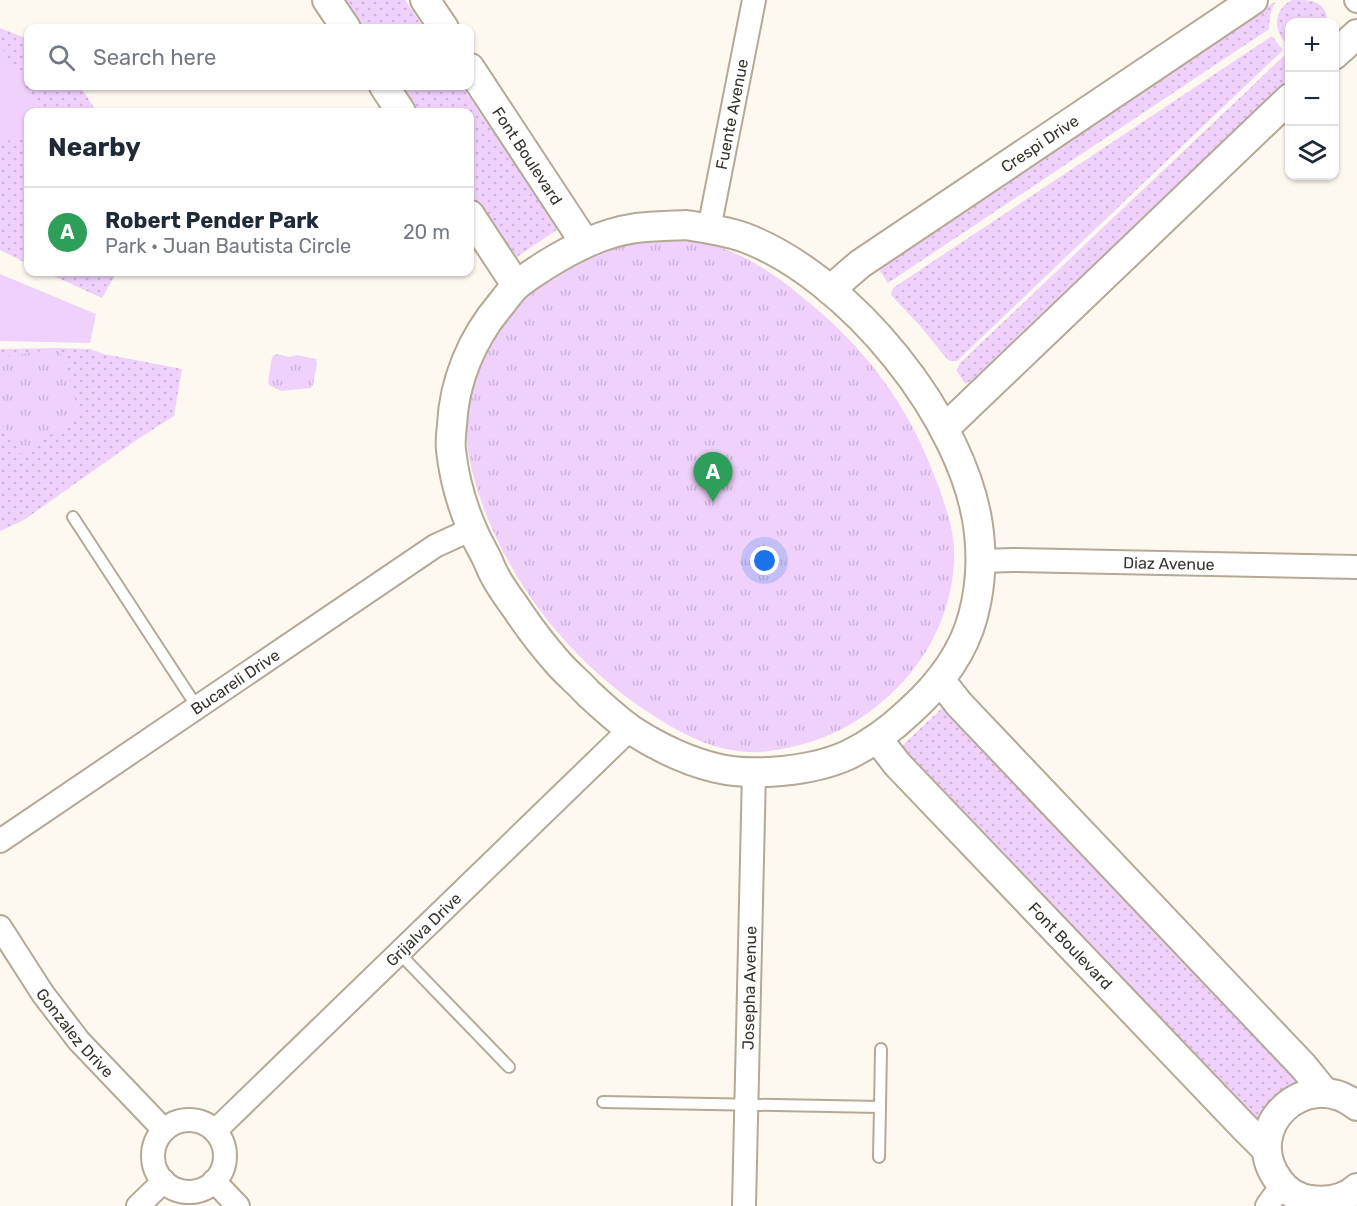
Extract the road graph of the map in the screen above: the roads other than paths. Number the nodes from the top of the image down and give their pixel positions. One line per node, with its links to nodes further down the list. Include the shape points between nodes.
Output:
1 (327, 0): 5 (street)
2 (425, 0): 6 (street)
3 (754, 0): 14 (street, Fuente Avenue)
4 (1253, 0): 17 (street, Crespi Drive, via 860,264)
5 (343, 24)
6 (441, 24)
7 (1357, 33): 8 (street)
8 (1339, 50)
9 (474, 74): 15 (street, Font Boulevard)
10 (387, 90): 12 (street)
11 (1285, 103): 18 (street)
12 (398, 108)
13 (474, 221): 16 (street)
14 (709, 228): 15 (street, via 633,228); 17 (street, via 769,249)
15 (585, 243): 16 (street)
16 (516, 285): 20 (street, via 480,332 462,369 453,405 450,448 457,487)
17 (830, 290): 18 (street, via 882,340 911,375)
18 (944, 429): 21 (street, via 975,508)
19 (74, 517): 24 (lane)
20 (472, 529): 24 (street, Bucareli Drive, via 435,546); 25 (street, via 495,577 526,623 557,662)
21 (980, 561): 22 (street, Diaz Avenue); 23 (street, via 969,630)
22 (1357, 567)
23 (940, 680): 26 (street); 33 (street)
24 (197, 707): 28 (street, Bucareli Drive)
25 (630, 729): 27 (street, via 688,759 717,768); 30 (street, Grijalva Drive)
26 (877, 738): 27 (street, via 846,756 808,767); 40 (street, Font Boulevard, via 897,764)
27 (754, 772): 35 (street, Josepha Avenue)
28 (0, 841)
29 (0, 927): 38 (street, Gonzalez Drive, via 43,994 80,1041)
30 (399, 953): 32 (lane); 39 (street, Grijalva Drive)
31 (881, 1049): 37 (lane)
32 (509, 1067)
33 (1325, 1093): 36 (street); 40 (street, via 1303,1096 1283,1108 1270,1126)
34 (603, 1102): 35 (lane)
35 (746, 1105): 37 (lane); 48 (street, Josepha Avenue)
36 (1357, 1106)
37 (880, 1107): 41 (lane)
38 (164, 1130): 39 (street, via 189,1120 202,1122); 42 (street, via 153,1154 155,1168)
39 (215, 1131): 43 (street, via 225,1156)
40 (1266, 1149): 44 (street, via 1274,1174)
41 (879, 1157)
42 (164, 1181): 43 (street, via 178,1190 191,1192); 46 (street)
43 (214, 1181): 47 (street)
44 (1274, 1195): 45 (street, via 1293,1193 1319,1201)
45 (1343, 1198)
46 (138, 1206)
47 (238, 1206)
48 (744, 1206)

